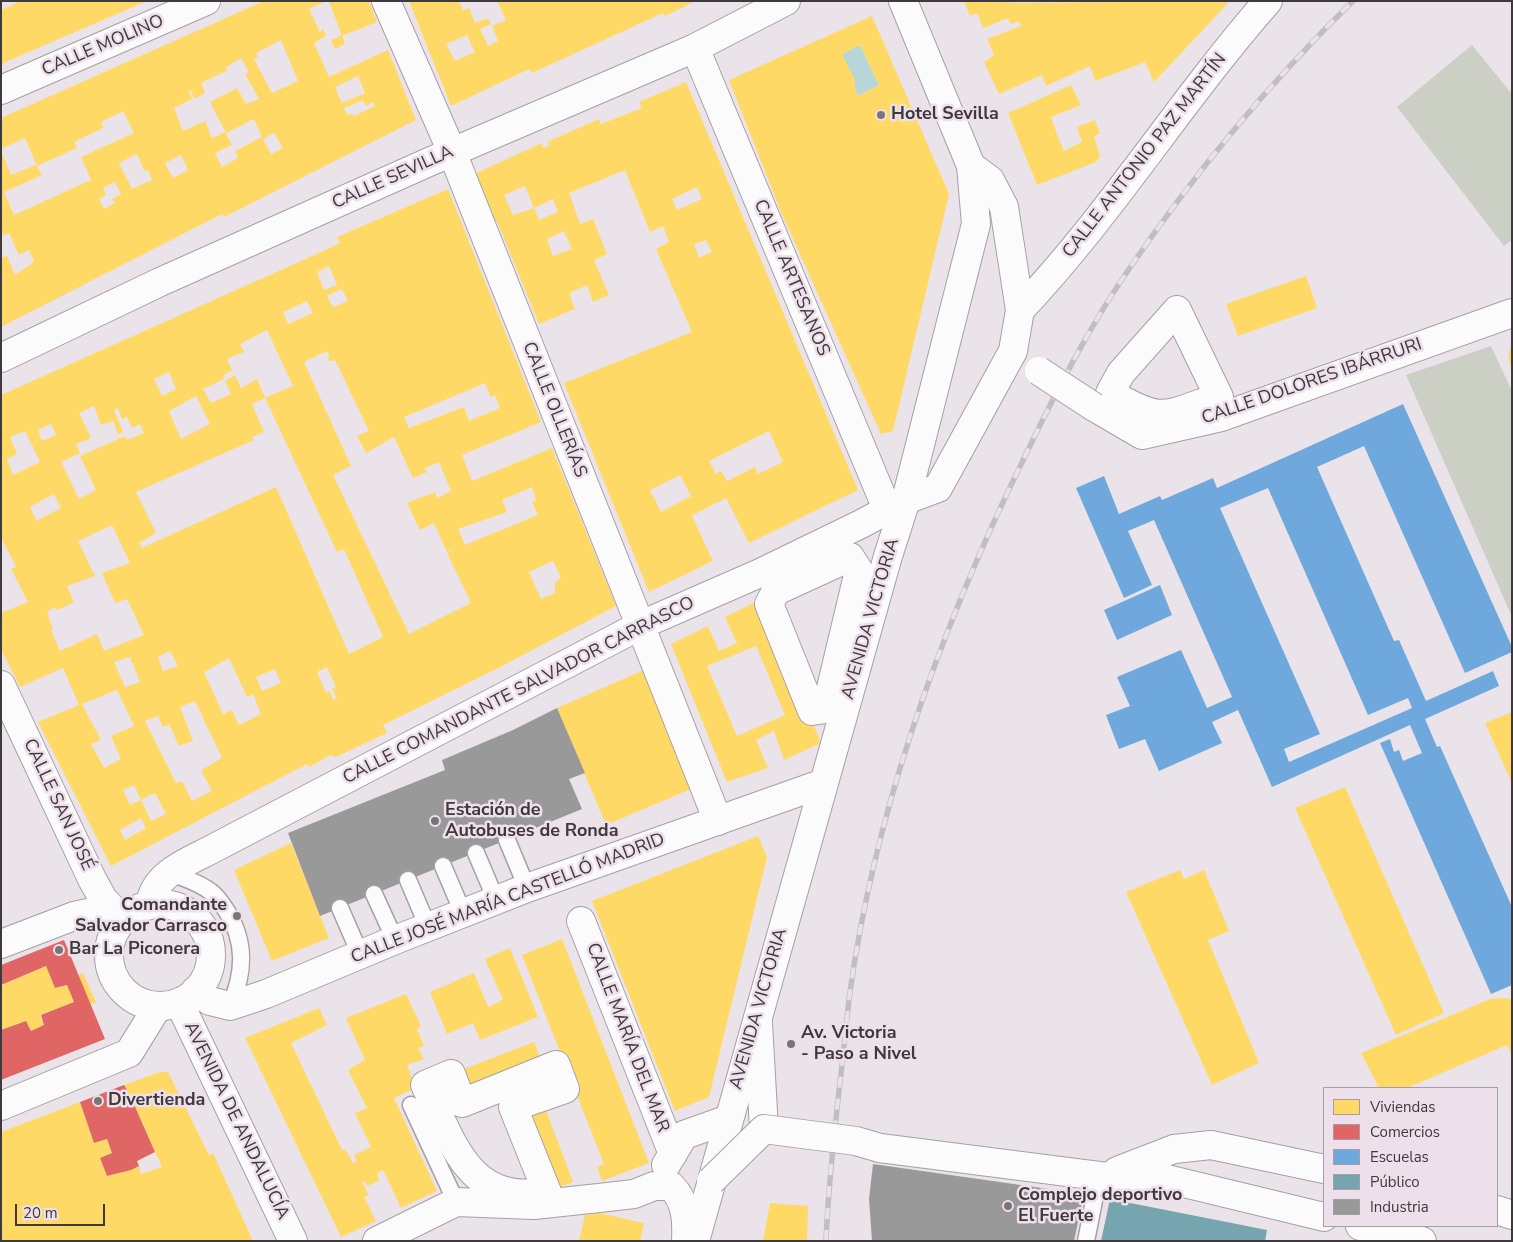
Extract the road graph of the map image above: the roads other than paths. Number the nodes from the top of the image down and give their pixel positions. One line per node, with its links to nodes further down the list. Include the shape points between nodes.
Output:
1 (206, 1): 7 (street, CALLE MOLINO)
2 (386, 1): 8 (street, CALLE OLLERÍAS)
3 (786, 1): 6 (street, CALLE SEVILLA)
4 (903, 1): 9 (street, AVENIDA VICTORIA)
5 (1268, 1): 12 (street, CALLE ANTONIO PAZ MARTÍN, via 1048,280)
6 (695, 48): 8 (street, CALLE SEVILLA); 16 (street, CALLE ARTESANOS)
7 (1, 90)
8 (452, 152): 15 (street, CALLE SEVILLA, via 160,282); 18 (street, CALLE OLLERÍAS)
9 (970, 166): 10 (street, AVENIDA VICTORIA); 11 (street, CALLE COMANDANTE SALVADOR CARRASCO, via 990,180 1004,207)
10 (976, 224): 11 (street); 16 (street, AVENIDA VICTORIA)
11 (1011, 243): 12 (street, CALLE COMANDANTE SALVADOR CARRASCO)
12 (1020, 310): 14 (street, CALLE COMANDANTE SALVADOR CARRASCO)
13 (1512, 313): 14 (street, CALLE DOLORES IBÁRRURI, bridge, via 1221,417 1142,435 1094,408)
14 (1013, 351): 16 (street, CALLE COMANDANTE SALVADOR CARRASCO, via 938,488)
15 (1, 358)
16 (897, 504): 18 (street, CALLE COMANDANTE SALVADOR CARRASCO, via 760,573); 20 (street, AVENIDA VICTORIA)
17 (850, 557): 17 (street, via 858,571 826,708 812,711 769,604 776,591)
18 (641, 625): 21 (street, CALLE OLLERÍAS); 25 (street, CALLE COMANDANTE SALVADOR CARRASCO)
19 (1, 685): 34 (street, CALLE SAN JOSÉ, via 92,879)
20 (824, 783): 21 (street, CALLE JOSÉ MARÍA CASTELLÓ MADRID); 41 (street, AVENIDA VICTORIA)
21 (718, 821): 27 (street, CALLE JOSÉ MARÍA CASTELLÓ MADRID)
22 (507, 840): 27 (lane)
23 (476, 852): 29 (lane)
24 (443, 866): 32 (lane)
25 (169, 872): 30 (street, CALLE COMANDANTE SALVADOR CARRASCO, via 152,891); 40 (lane, via 212,893 234,924 243,958 239,987)
26 (408, 880): 35 (lane)
27 (527, 888): 29 (street, CALLE JOSÉ MARÍA CASTELLÓ MADRID)
28 (374, 894): 36 (lane)
29 (496, 900): 32 (street, CALLE JOSÉ MARÍA CASTELLÓ MADRID)
30 (150, 904): 34 (street, via 135,910); 39 (street, via 167,904 196,918 210,946 210,963 205,978)
31 (340, 908): 38 (lane)
32 (463, 913): 35 (street, CALLE JOSÉ MARÍA CASTELLÓ MADRID)
33 (582, 921): 46 (street, CALLE MARÍA DEL MAR)
34 (121, 922): 37 (street, via 88,913); 39 (street, via 109,954 118,984 143,1003)
35 (428, 927): 36 (street, CALLE JOSÉ MARÍA CASTELLÓ MADRID)
36 (394, 940): 38 (street, CALLE JOSÉ MARÍA CASTELLÓ MADRID)
37 (1, 944)
38 (360, 954): 40 (street, CALLE JOSÉ MARÍA CASTELLÓ MADRID, via 283,988)
39 (177, 1000): 40 (street, via 210,1001); 43 (street, via 129,1053); 57 (street, AVENIDA DE ANDALUCÍA)
40 (230, 1006)
41 (758, 1015): 44 (street, AVENIDA VICTORIA); 45 (street)
42 (418, 1095): 42 (street, via 473,1174 497,1190 513,1194 547,1192 513,1107 565,1088 556,1065 462,1103 451,1074); 51 (lane)
43 (1, 1106)
44 (729, 1119): 46 (street, via 684,1134); 49 (street, AVENIDA VICTORIA)
45 (764, 1129): 48 (street, bridge, via 856,1141 880,1148); 49 (street, bridge)
46 (673, 1154): 50 (street)
47 (1323, 1168): 48 (street, via 1211,1145 1174,1149)
48 (1099, 1176): 54 (street, via 1163,1178); 60 (lane)
49 (712, 1181): 59 (street, AVENIDA VICTORIA)
50 (654, 1186): 51 (street, via 634,1194 534,1204); 58 (street, via 671,1186 682,1197)
51 (456, 1202): 56 (street)
52 (1498, 1210): 53 (street)
53 (1512, 1215)
54 (1323, 1217)
55 (1364, 1227): 61 (street)
56 (388, 1238)
57 (293, 1241)
58 (686, 1241)
59 (695, 1241)
60 (1086, 1241)
61 (1422, 1241)

